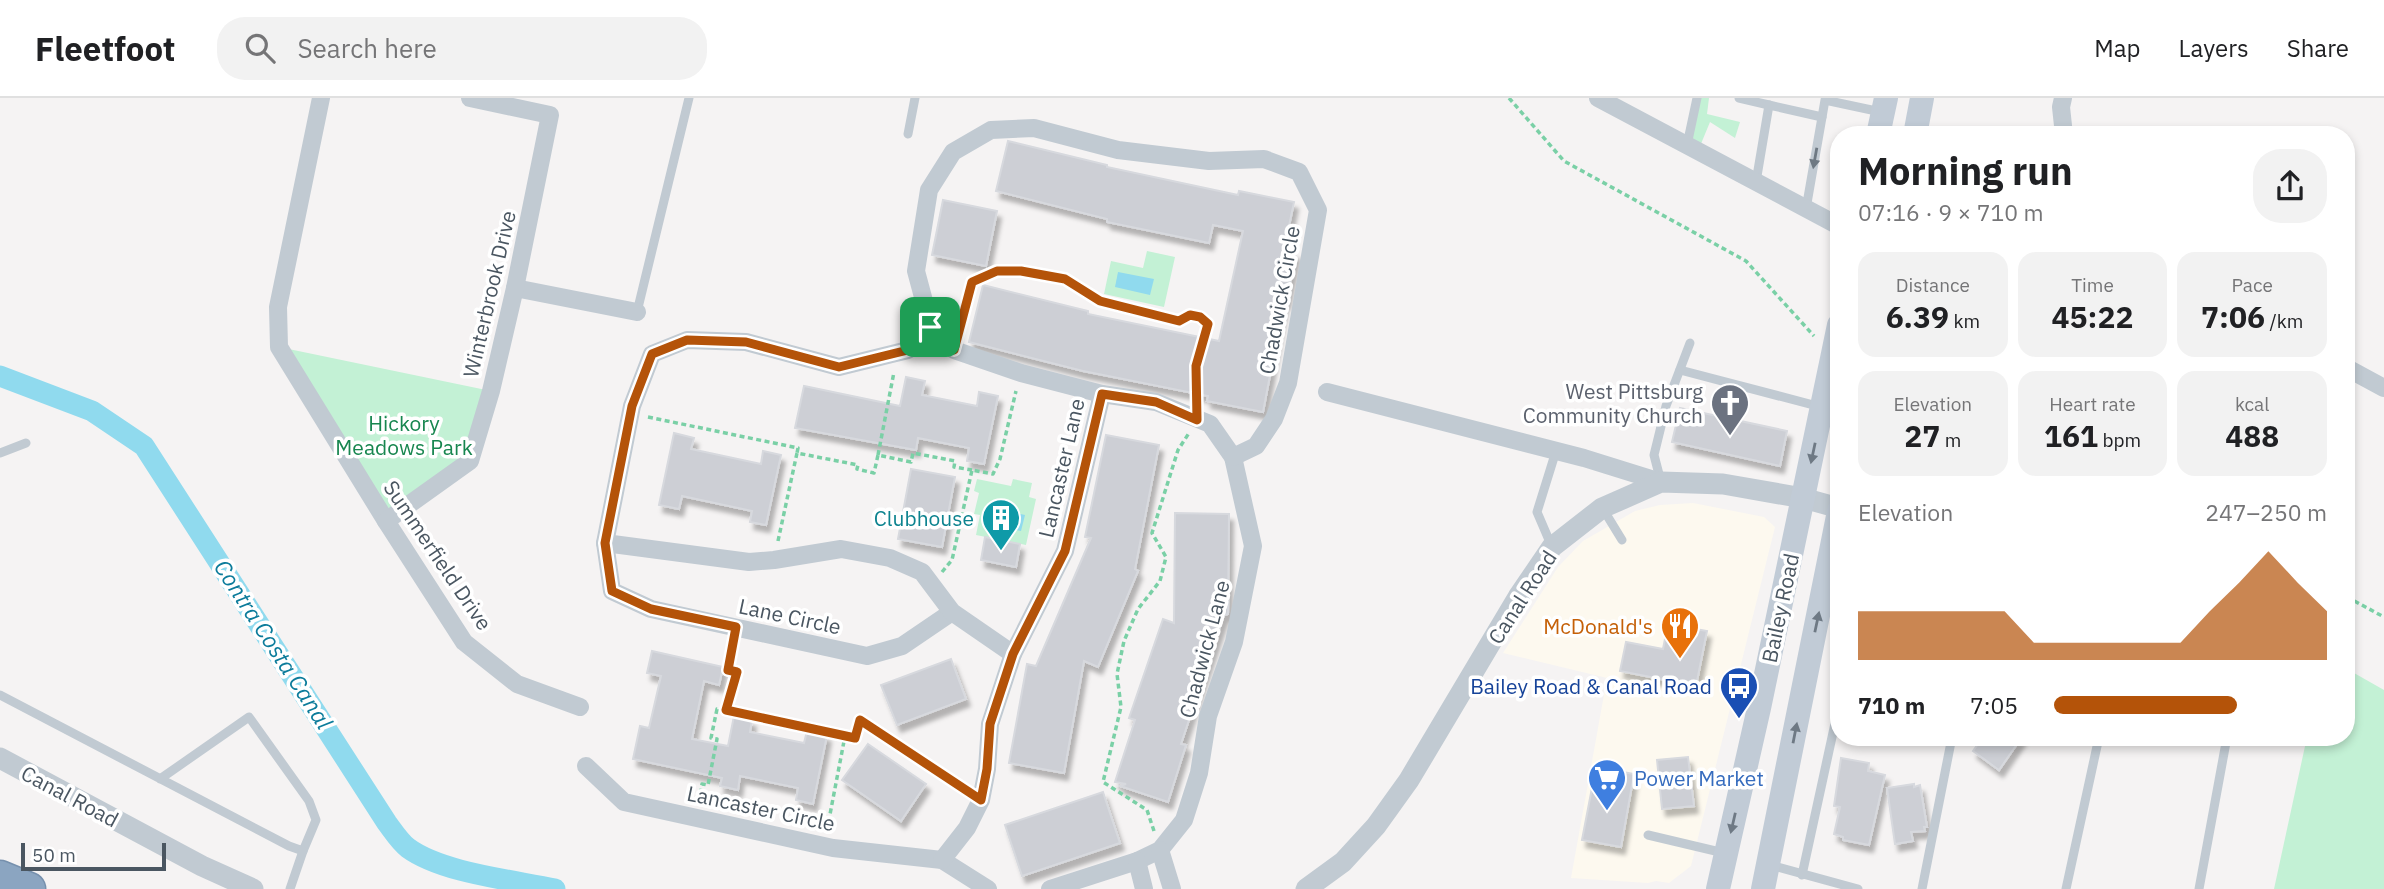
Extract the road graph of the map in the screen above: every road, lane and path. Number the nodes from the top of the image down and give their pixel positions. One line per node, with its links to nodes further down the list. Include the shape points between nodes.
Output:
1 (321, 98): 50 (street, Summerfield Drive, via 278,307 279,347)
2 (470, 98): 22 (street, Winterbrook Drive, via 550,115)
3 (689, 98): 23 (lane)
4 (915, 98): 17 (lane)
5 (1509, 98): 25 (path, via 1564,160 1745,261 1815,336)
6 (1598, 98): 18 (street)
7 (1697, 98): 18 (lane)
8 (1739, 98): 12 (lane)
9 (1922, 98): 15 (main road)
10 (2063, 98): 16 (street)
11 (1826, 99): 13 (lane); 14 (lane)
12 (1769, 105): 14 (lane); 19 (lane)
13 (1882, 115)
14 (1822, 117): 20 (lane, one-way to 20)
15 (1917, 126)
16 (2063, 126)
17 (908, 134)
18 (1687, 145): 19 (street)
19 (1756, 182): 20 (street)
20 (1806, 209): 21 (street)
21 (1830, 221)
22 (515, 288): 23 (street); 50 (street, Winterbrook Drive, via 470,461)
23 (637, 312)
24 (930, 327): 27 (street, Chadwick Lane); 28 (street, via 908,350); 44 (street, Chadwick Circle, via 916,271 929,190 953,152 991,130 1034,128 1118,150 1209,161 1264,159 1299,172 1318,210 1288,383 1274,419 1256,446)
25 (1830, 337)
26 (1690, 343): 29 (lane)
27 (954, 350): 32 (street, Chadwick Lane); 38 (path, via 972,282 997,271 1065,279 1100,301 1179,321 1190,315 1200,317 1208,324 1196,366)
28 (898, 353): 37 (street, via 839,367 746,342 687,340 652,354); 43 (path)
29 (1680, 370): 36 (lane); 46 (lane, via 1654,455)
30 (1830, 370): 36 (main road, Bailey Road)
31 (2355, 372): 33 (street)
32 (1021, 373): 35 (street, Chadwick Lane); 45 (path, via 993,474)
33 (2384, 387)
34 (1327, 392): 40 (street)
35 (1102, 394): 38 (street, Chadwick Lane, via 1156,402); 61 (street, Lancaster Lane, via 1065,551)
36 (1822, 408): 47 (main road, Bailey Road, one-way to 47)
37 (631, 414): 42 (path, via 798,448); 52 (street)
38 (1197, 420): 44 (street, Chadwick Lane, via 1210,425); 77 (path, via 1178,450 1153,533 1166,557 1160,581 1138,609 1124,641 1117,674 1121,707 1103,782 1147,810)
39 (26, 443): 41 (lane)
40 (1556, 451): 46 (street); 53 (lane, via 1537,512)
41 (0, 453)
42 (797, 453): 43 (path, via 858,465 857,469 874,473); 55 (path)
43 (878, 455): 45 (path, via 911,462 913,453 955,461 954,467)
44 (1233, 457): 77 (street, Chadwick Lane, via 1253,546 1234,642 1208,716 1199,773 1184,820)
45 (972, 470): 56 (path, via 952,560)
46 (1661, 482): 47 (street, Canal Road, via 1723,484); 49 (street, Canal Road)
47 (1803, 498): 48 (street, Canal Road); 79 (main road, Bailey Road, one-way to 79)
48 (1830, 506)
49 (1602, 508): 51 (lane); 53 (street, Canal Road)
50 (386, 522): 63 (street, Summerfield Drive, via 464,642 517,684)
51 (1622, 540)
52 (605, 543): 55 (street, via 749,562); 60 (street, Lane Circle, via 612,591 651,609)
53 (1552, 547): 92 (street, Canal Road, via 1376,826 1343,862)
54 (1830, 554): 82 (main road, Bailey Road, one-way to 54)
55 (774, 560): 56 (street, via 841,549 890,558 922,572)
56 (931, 584): 58 (street)
57 (2355, 601): 59 (path)
58 (952, 612): 60 (street, Lane Circle, via 902,646 867,656); 61 (street)
59 (2384, 617)
60 (736, 627): 64 (path, via 728,670 737,672)
61 (1013, 654): 73 (street, Lancaster Lane, via 990,724)
62 (0, 695): 72 (lane)
63 (580, 707)
64 (726, 710): 65 (path); 74 (path, via 717,709 711,738 717,739)
65 (845, 736): 73 (path, via 855,738 860,720); 76 (path)
66 (1830, 746): 83 (lane)
67 (1950, 746): 96 (lane)
68 (2097, 746): 97 (lane)
69 (2225, 746): 98 (lane)
70 (0, 758): 86 (street, Canal Road)
71 (586, 766): 74 (street, Lancaster Circle, via 624,802)
72 (160, 779): 78 (lane); 78 (lane, via 249,717 309,801 316,820)
73 (981, 800): 80 (street, Lancaster Lane, via 967,828)
74 (696, 817): 76 (street, Lancaster Circle)
75 (1648, 835): 79 (lane)
76 (824, 846): 80 (street, Lancaster Circle)
77 (1160, 850): 81 (street, Chadwick Lane); 91 (street)
78 (303, 851): 87 (lane)
79 (1726, 853): 93 (main road, Bailey Road)
80 (942, 859): 88 (street)
81 (1138, 861): 89 (street, Chadwick Lane); 90 (street)
82 (1768, 865): 83 (lane); 94 (main road, Bailey Road)
83 (1802, 876): 95 (lane)
84 (0, 877): 85 (highway)
85 (29, 889)
86 (253, 889)
87 (290, 889)
88 (988, 889)
89 (1050, 889)
90 (1144, 889)
91 (1172, 889)
92 (1306, 889)
93 (1718, 889)
94 (1763, 889)
95 (1858, 889)
96 (1922, 889)
97 (2066, 889)
98 (2199, 889)

